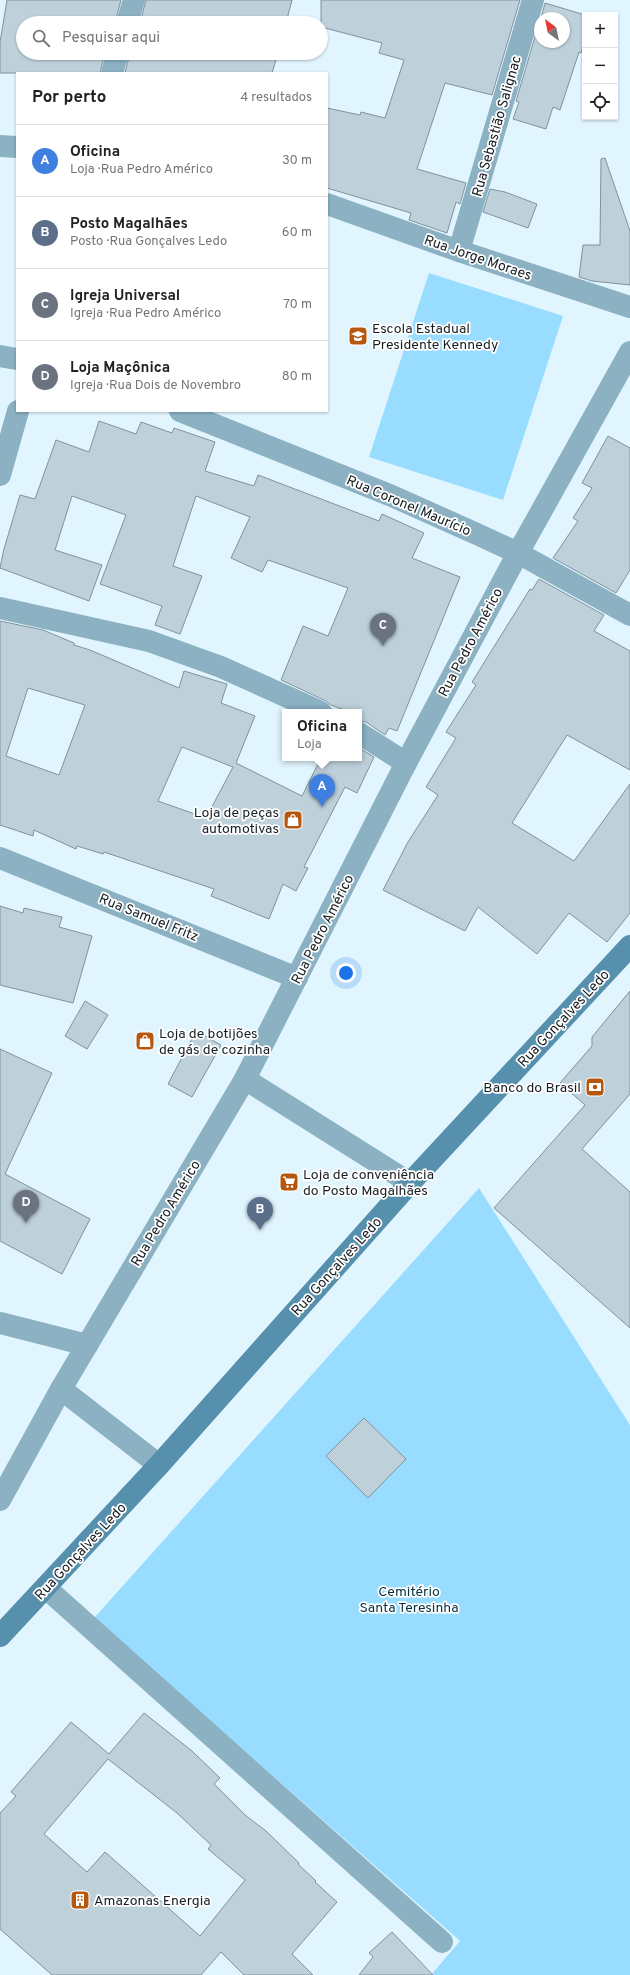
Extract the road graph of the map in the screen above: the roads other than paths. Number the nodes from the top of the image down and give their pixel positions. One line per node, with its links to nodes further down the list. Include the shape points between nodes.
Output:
1 (134, 0): 3 (street)
2 (532, 0): 9 (street, Rua Sebastião Salignac)
3 (129, 16)
4 (116, 60): 5 (street)
5 (112, 72)
6 (0, 146): 7 (street)
7 (16, 148)
8 (328, 204): 9 (street, Rua Jorge Moraes)
9 (459, 251): 10 (street, Rua Jorge Moraes)
10 (630, 307)
11 (630, 352): 17 (street, Rua Pedro Américo)
12 (0, 356): 13 (street)
13 (16, 359)
14 (18, 412): 16 (street)
15 (182, 412): 17 (street, Rua Coronel Maurício, via 392,496)
16 (0, 474)
17 (518, 553): 19 (street, Rua Coronel Maurício); 22 (street, Rua Pedro Américo)
18 (0, 608): 20 (street, via 149,641 221,667)
19 (630, 615)
20 (314, 709)
21 (362, 735): 22 (street)
22 (406, 763): 25 (street, Rua Pedro Américo)
23 (0, 858): 25 (street, Rua Samuel Fritz)
24 (630, 946): 27 (main road, Rua Gonçalves Ledo)
25 (297, 978): 26 (street, Rua Pedro Américo)
26 (245, 1079): 27 (street); 29 (street, Rua Pedro Américo)
27 (410, 1183): 31 (main road, Rua Gonçalves Ledo)
28 (0, 1323): 29 (street)
29 (87, 1345): 30 (street, Rua Pedro Américo)
30 (61, 1389): 31 (street); 32 (street, Rua Pedro Américo)
31 (159, 1465): 33 (main road, Rua Gonçalves Ledo)
32 (0, 1500)
33 (46, 1588): 34 (main road, Rua Gonçalves Ledo); 35 (street)
34 (0, 1636)
35 (442, 1942)

